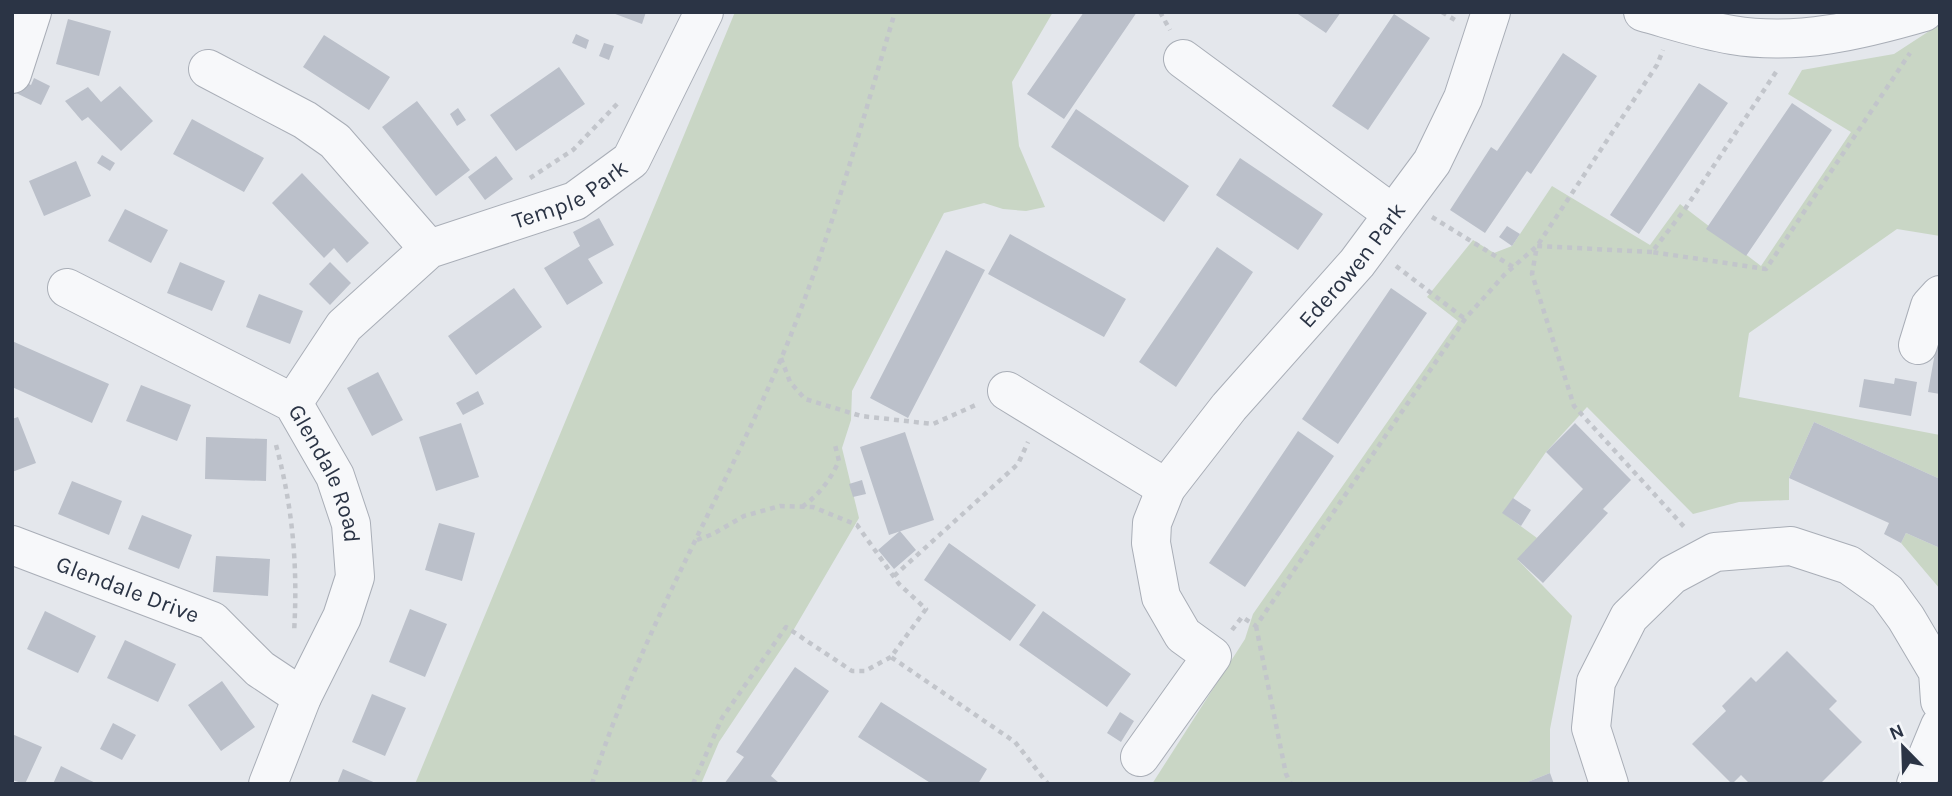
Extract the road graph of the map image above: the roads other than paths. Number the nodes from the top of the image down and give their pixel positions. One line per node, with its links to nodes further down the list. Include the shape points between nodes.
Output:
1 (32, 12): 8 (street)
2 (704, 12): 10 (street, Temple Park, via 631,160 575,201)
3 (1491, 12): 9 (street, Ederowen Park, via 1463,98 1432,162)
4 (1660, 16): 5 (street, via 1733,35 1828,36)
5 (1919, 28)
6 (1183, 59): 9 (street)
7 (208, 69): 10 (street, via 335,141)
8 (12, 74)
9 (1400, 206): 16 (street, Ederowen Park)
10 (429, 249): 15 (street, Temple Park, via 344,326)
11 (67, 288): 15 (street, Glendale Road)
12 (1940, 295): 13 (street, via 1930,306)
13 (1918, 345)
14 (1007, 391): 16 (street)
15 (293, 403): 18 (street, Glendale Road, via 335,476 351,524 355,578 342,617)
16 (1166, 488): 21 (street, Ederowen Park, via 1152,523 1161,597 1183,635 1212,656)
17 (12, 545): 18 (street, Glendale Drive, via 212,621 260,669)
18 (302, 697): 22 (street, Glendale Road)
19 (1940, 701): 23 (street, via 1938,672 1906,618 1887,592 1849,565 1791,546 1709,555 1672,575 1629,617 1596,682 1591,728)
20 (1940, 726): 24 (street)
21 (1140, 757)
22 (268, 784)
23 (1609, 784)
24 (1916, 784)

